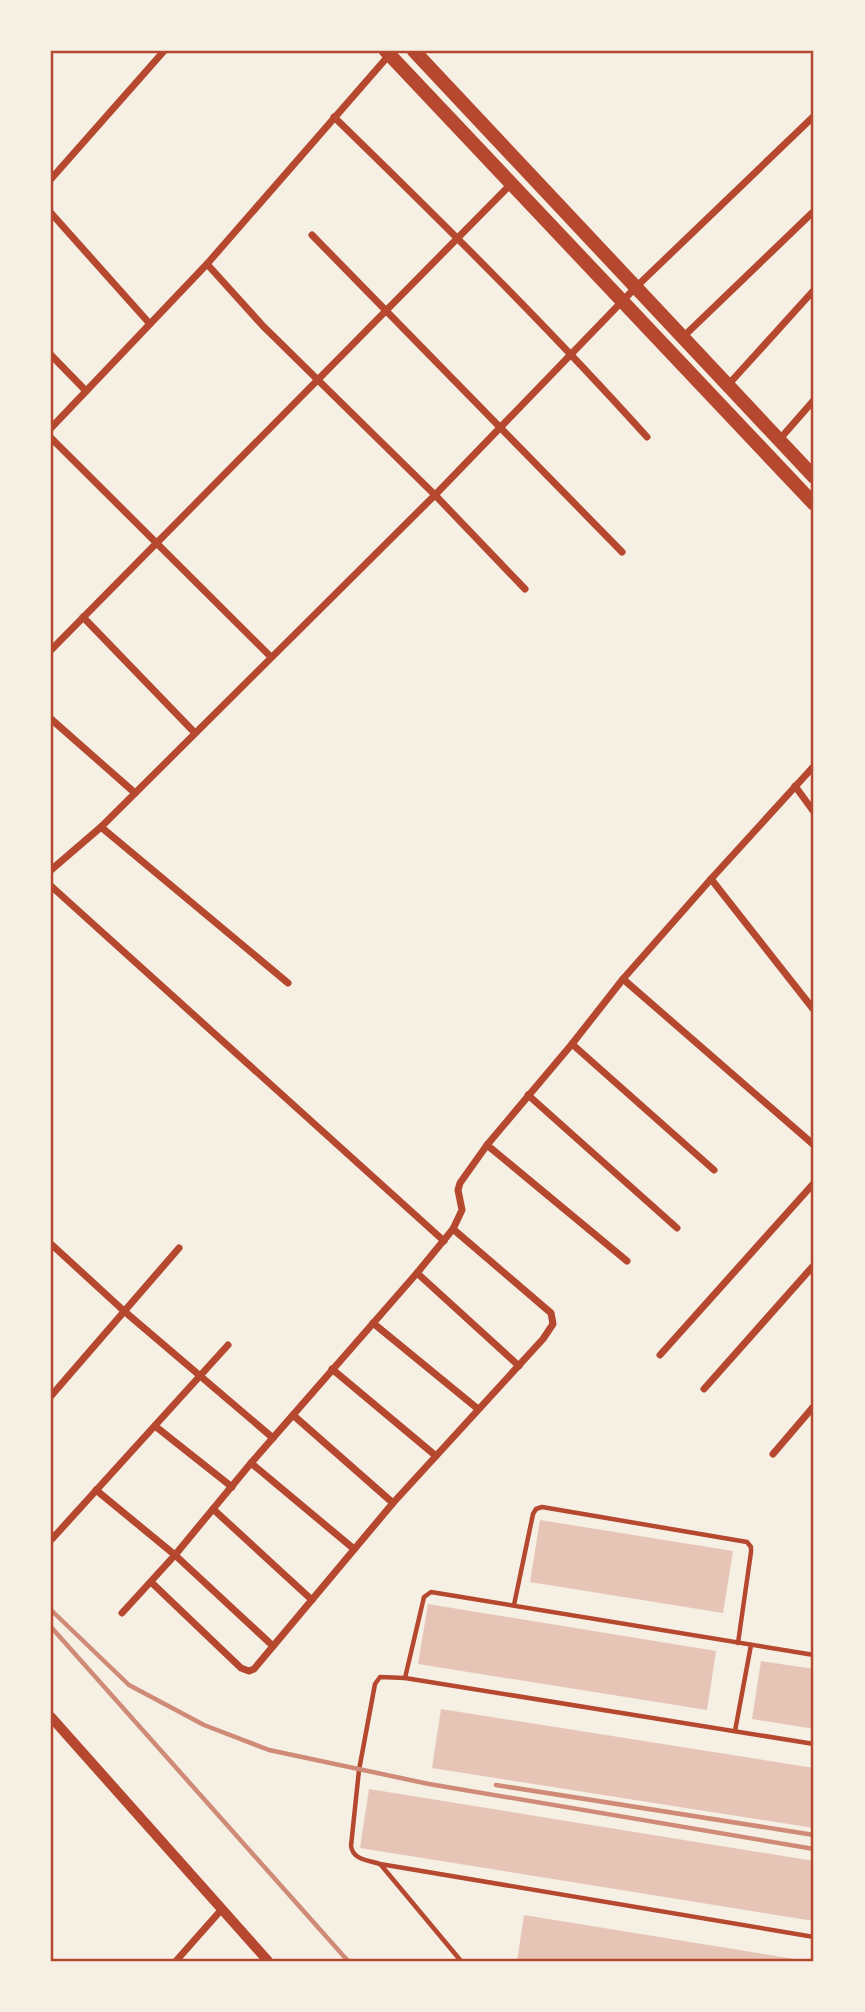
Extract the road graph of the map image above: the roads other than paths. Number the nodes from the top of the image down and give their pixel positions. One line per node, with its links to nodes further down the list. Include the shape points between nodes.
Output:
1 (164, 51): 6 (street)
2 (414, 51): 13 (main road)
3 (388, 52): 5 (street); 7 (main road)
4 (814, 116): 13 (street)
5 (334, 117): 11 (street); 12 (street)
6 (51, 179)
7 (512, 183): 11 (street); 15 (main road)
8 (814, 211): 18 (street)
9 (51, 213): 17 (street)
10 (313, 234): 16 (street)
11 (457, 237): 16 (street); 19 (street)
12 (206, 264): 17 (street); 21 (street)
13 (636, 287): 15 (street); 18 (main road)
14 (814, 289): 22 (street)
15 (623, 300): 19 (street); 32 (main road)
16 (386, 309): 21 (street); 26 (street)
17 (150, 324): 23 (street)
18 (683, 337): 22 (main road)
19 (572, 354): 26 (street); 27 (street)
20 (51, 355): 23 (street)
21 (317, 380): 31 (street); 33 (street)
22 (728, 385): 29 (main road)
23 (86, 391): 25 (street)
24 (814, 401): 29 (street)
25 (51, 428)
26 (501, 428): 31 (street); 34 (street)
27 (647, 437)
28 (51, 438): 33 (street)
29 (779, 440): 30 (main road)
30 (814, 477)
31 (435, 495): 35 (street); 38 (street)
32 (814, 504)
33 (156, 542): 36 (street); 38 (street)
34 (622, 552)
35 (525, 589)
36 (83, 617): 37 (street); 40 (street)
37 (51, 650)
38 (271, 657): 40 (street)
39 (51, 719): 43 (street)
40 (195, 733): 43 (street)
41 (814, 766): 42 (street)
42 (795, 786): 44 (street); 47 (street)
43 (135, 793): 45 (street)
44 (814, 812)
45 (101, 827): 46 (street); 50 (street)
46 (51, 870)
47 (711, 879): 49 (street); 51 (street)
48 (51, 886): 60 (street)
49 (623, 979): 52 (street); 55 (street)
50 (288, 983)
51 (814, 1010)
52 (572, 1044): 53 (street); 56 (street)
53 (528, 1096): 54 (street); 58 (street)
54 (488, 1145): 59 (street, via 460,1183 462,1210); 63 (street)
55 (814, 1145)
56 (714, 1170)
57 (814, 1183): 69 (street)
58 (677, 1228)
59 (453, 1229): 60 (street); 70 (street, via 553,1315 549,1332)
60 (444, 1241): 65 (street)
61 (51, 1244): 66 (street)
62 (179, 1248): 66 (street)
63 (627, 1261)
64 (814, 1265): 73 (street)
65 (417, 1273): 67 (street); 70 (street)
66 (124, 1311): 72 (street); 74 (street)
67 (373, 1323): 71 (street); 76 (street)
68 (228, 1345): 72 (street)
69 (660, 1355)
70 (519, 1366): 76 (street)
71 (332, 1369): 77 (street); 81 (street)
72 (201, 1375): 78 (street); 79 (street)
73 (704, 1389)
74 (51, 1396)
75 (814, 1406): 80 (street)
76 (478, 1409): 81 (street)
77 (293, 1415): 79 (street); 85 (street)
78 (155, 1426): 83 (street); 84 (street)
79 (273, 1438): 82 (street)
80 (773, 1454)
81 (436, 1456): 85 (street)
82 (251, 1463): 83 (street); 88 (street)
83 (232, 1487): 86 (street)
84 (96, 1490): 87 (street); 89 (street)
85 (393, 1503): 88 (street)
86 (214, 1509): 89 (street); 91 (street)
87 (52, 1539)
88 (354, 1549): 91 (street)
89 (175, 1555): 90 (street); 96 (street)
90 (151, 1582): 93 (street); 96 (street, via 246,1671 254,1669)
91 (312, 1600): 96 (street)
92 (514, 1605): 94 (lane); 94 (lane, via 536,1509 596,1516 747,1542 751,1552); 98 (lane, via 435,1592 426,1595)
93 (122, 1612)
94 (738, 1643): 95 (lane)
95 (751, 1645): 97 (lane); 100 (lane)
96 (273, 1646)
97 (814, 1655)
98 (405, 1678): 100 (lane); 102 (lane, via 380,1677 376,1681 359,1770 351,1849 358,1857)
99 (51, 1717): 103 (street)
100 (735, 1731): 101 (lane)
101 (814, 1744)
102 (380, 1864): 104 (lane); 107 (lane)
103 (222, 1909): 105 (street); 106 (street)
104 (814, 1937)
105 (176, 1961)
106 (268, 1961)
107 (461, 1961)

